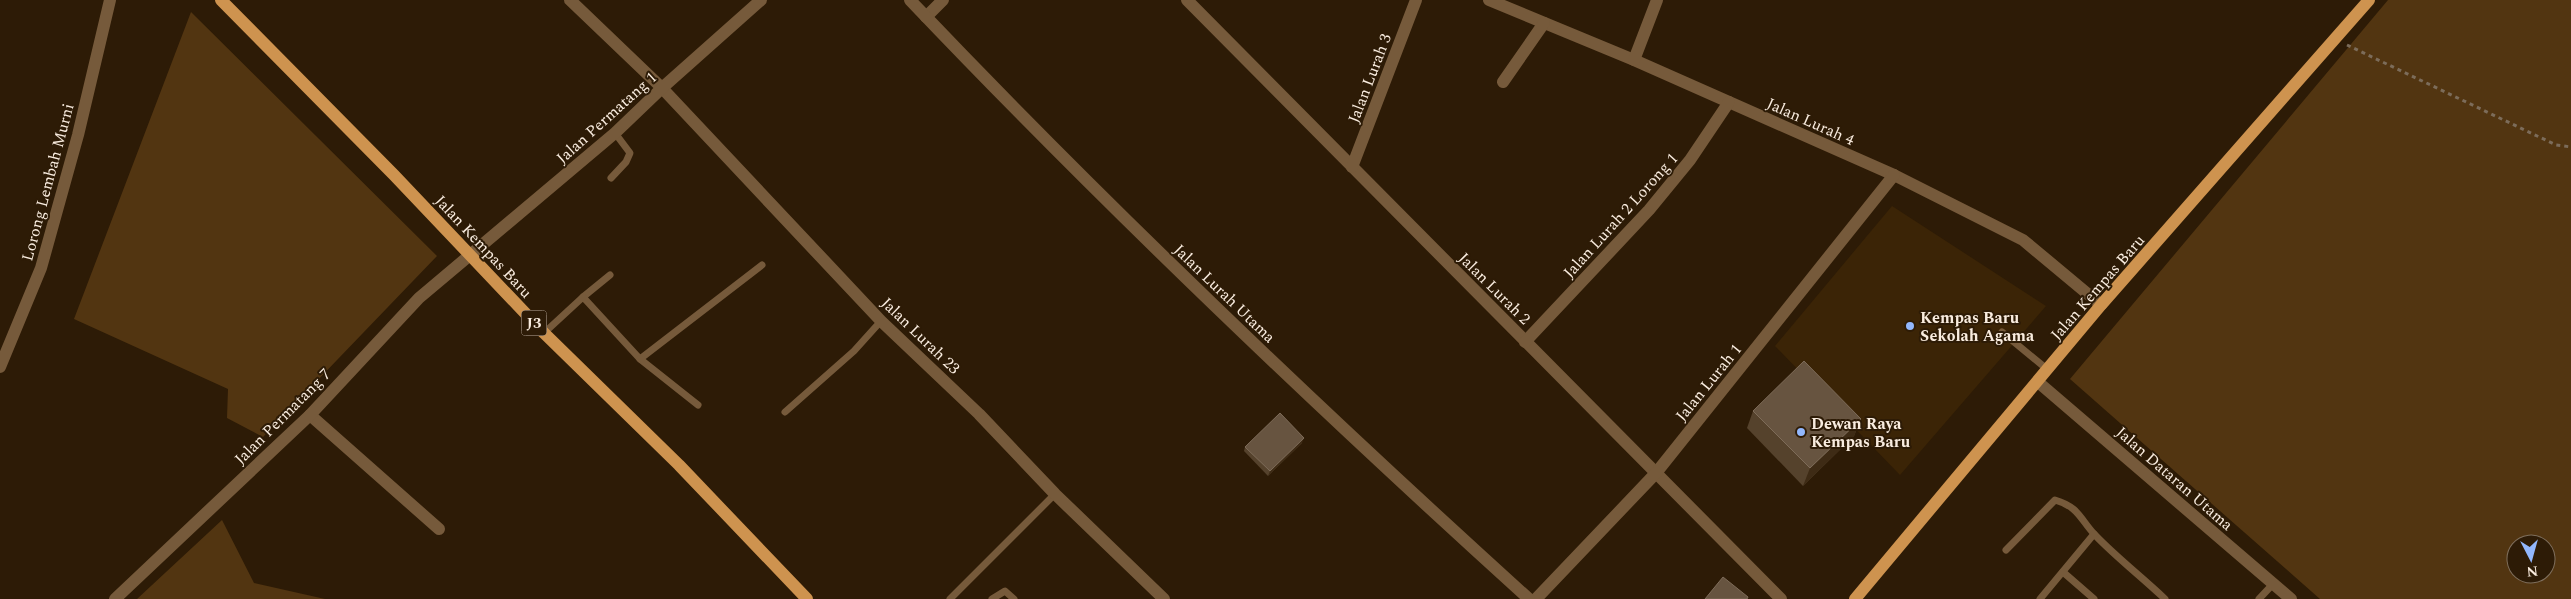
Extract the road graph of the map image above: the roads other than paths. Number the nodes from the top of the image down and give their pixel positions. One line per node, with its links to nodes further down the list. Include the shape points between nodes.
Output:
1 (110, 0): 32 (street, Lorong Lembah Murni, via 78,135 41,268)
2 (221, 0): 22 (main road, Jalan Kempas Baru / J3)
3 (570, 0): 16 (street, Jalan Lurah 23)
4 (761, 0): 16 (street, Jalan Permatang 1)
5 (910, 0): 12 (street, Jalan Lurah Utama)
6 (943, 0): 12 (street)
7 (1187, 0): 19 (street, Jalan Lurah 2)
8 (1416, 0): 19 (street, Jalan Lurah 3)
9 (1489, 0): 13 (street, Jalan Lurah 4)
10 (1657, 0): 14 (street)
11 (2368, 0): 26 (main road, Jalan Kempas Baru)
12 (926, 17): 51 (street, Jalan Lurah Utama, via 1186,280 1421,502)
13 (1544, 23): 14 (street, Jalan Lurah 4); 15 (street)
14 (1634, 60): 17 (street, Jalan Lurah 4)
15 (1503, 82)
16 (662, 88): 18 (street, Jalan Permatang 1); 27 (street, Jalan Lurah 23)
17 (1729, 102): 20 (street, Jalan Lurah 4); 30 (street, Jalan Lurah 2 Lorong 1, via 1690,160 1649,210)
18 (615, 133): 21 (lane, via 630,153); 22 (street, Jalan Permatang 1)
19 (1352, 167): 30 (street, Jalan Lurah 2)
20 (1894, 175): 26 (street, Jalan Lurah 4, via 2023,240); 38 (street, Jalan Lurah 1)
21 (611, 178)
22 (470, 255): 29 (main road, Jalan Kempas Baru / J3); 37 (street, Jalan Permatang 7, via 419,298)
23 (762, 265): 31 (lane)
24 (610, 275): 25 (lane)
25 (583, 297): 29 (lane); 31 (lane)
26 (2101, 305): 33 (main road, Jalan Kempas Baru)
27 (881, 321): 36 (lane, via 854,351); 39 (street, Jalan Lurah 23, via 979,414)
28 (2002, 332): 33 (lane)
29 (544, 333): 46 (main road, Jalan Kempas Baru / J3)
30 (1525, 342): 38 (street, Jalan Lurah 2)
31 (640, 359): 35 (lane)
32 (0, 367)
33 (2048, 370): 34 (main road, Jalan Kempas Baru)
34 (2038, 382): 44 (street, Jalan Dataran Utama); 54 (main road, Jalan Kempas Baru)
35 (698, 405)
36 (785, 412)
37 (310, 415): 40 (street); 45 (street, Jalan Permatang 7)
38 (1656, 473): 52 (street, Jalan Lurah 1); 53 (street, Jalan Lurah 2)
39 (1056, 494): 47 (lane); 50 (street, Jalan Lurah 23)
40 (439, 529)
41 (2094, 534): 42 (lane, via 2069,504 2055,500); 43 (lane); 57 (lane)
42 (2006, 550)
43 (2064, 572): 55 (lane); 56 (lane)
44 (2274, 583): 58 (lane); 59 (street, Jalan Dataran Utama)
45 (115, 599)
46 (808, 599)
47 (950, 599)
48 (992, 599): 49 (lane, via 1005,591)
49 (1014, 599)
50 (1164, 599)
51 (1529, 599)
52 (1536, 599)
53 (1781, 599)
54 (1855, 599)
55 (2040, 599)
56 (2094, 599)
57 (2165, 599)
58 (2259, 599)
59 (2292, 599)

